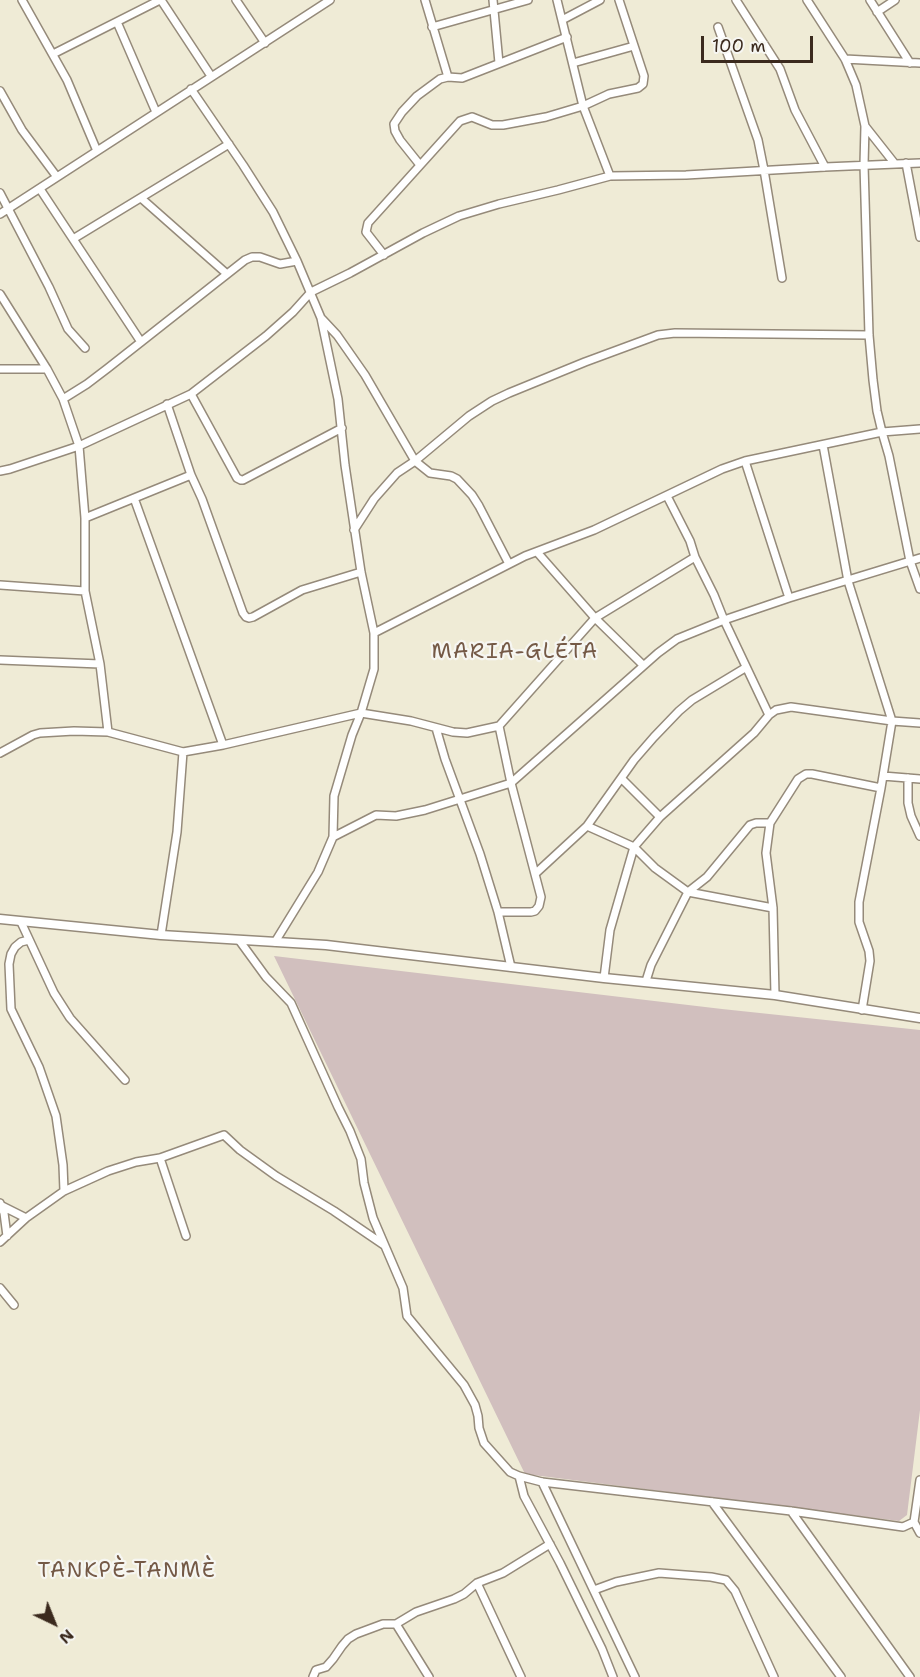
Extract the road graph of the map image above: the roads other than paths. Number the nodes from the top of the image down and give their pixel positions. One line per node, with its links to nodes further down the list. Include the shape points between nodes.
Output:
1 (22, 0): 26 (street)
2 (160, 0): 20 (street); 32 (street)
3 (236, 0): 24 (street)
4 (314, 0): 16 (street)
5 (330, 0): 16 (street)
6 (425, 0): 21 (street)
7 (493, 0): 17 (street)
8 (528, 0): 17 (street)
9 (557, 0): 19 (street)
10 (600, 0): 19 (street)
11 (619, 0): 25 (street)
12 (735, 0): 46 (street, via 780,69 795,110)
13 (807, 0): 27 (street)
14 (870, 0): 18 (street)
15 (896, 0): 18 (street)
16 (319, 7): 24 (street)
17 (494, 9): 21 (street); 28 (street)
18 (877, 12): 30 (street)
19 (562, 20): 23 (street)
20 (117, 22): 26 (street); 37 (street)
21 (432, 27): 33 (street)
22 (718, 27): 47 (street, via 758,140)
23 (567, 37): 28 (street); 29 (street)
24 (265, 43): 32 (street)
25 (634, 46): 29 (street); 36 (street, via 644,76 642,84)
26 (53, 54): 40 (street)
27 (844, 59): 30 (street); 38 (street, via 856,85)
28 (499, 63): 33 (street, via 462,78)
29 (573, 63): 36 (street)
30 (910, 63): 31 (street)
31 (920, 63)
32 (211, 76): 34 (street)
33 (448, 77): 44 (street, via 417,96 394,124 400,140)
34 (191, 89): 37 (street); 39 (street)
35 (0, 91): 49 (street, via 22,130)
36 (583, 106): 44 (street, via 503,125 467,118); 48 (street)
37 (156, 112): 40 (street)
38 (865, 126): 43 (street); 45 (street)
39 (229, 144): 52 (street); 58 (street, via 273,212)
40 (97, 151): 49 (street)
41 (906, 163): 42 (street); 43 (street); 55 (street)
42 (920, 163)
43 (895, 164): 45 (street)
44 (420, 165): 57 (street, via 368,223 366,232)
45 (864, 165): 46 (street); 64 (street)
46 (825, 167): 47 (street)
47 (764, 171): 48 (street); 60 (street)
48 (610, 176): 57 (street, via 459,216)
49 (57, 177): 50 (street)
50 (40, 189): 53 (street); 56 (street)
51 (0, 193): 53 (street)
52 (141, 198): 56 (street); 59 (street)
53 (9, 208): 54 (street); 66 (street, via 68,329)
54 (0, 214)
55 (920, 237)
56 (74, 239): 65 (street)
57 (384, 255): 61 (street)
58 (297, 261): 59 (street, via 280,264 252,257); 61 (street)
59 (227, 274): 65 (street)
60 (782, 278)
61 (311, 292): 63 (street); 69 (street, via 266,336)
62 (0, 294): 68 (street)
63 (321, 318): 72 (street); 77 (street, via 365,375)
64 (869, 335): 74 (street); 77 (street, via 658,335 492,401)
65 (141, 342): 70 (street)
66 (85, 348)
67 (0, 369): 68 (street)
68 (47, 369): 70 (street)
69 (191, 394): 71 (street); 72 (street, via 240,480)
70 (63, 399): 76 (street)
71 (167, 404): 76 (street); 80 (street)
72 (342, 428): 84 (street)
73 (920, 429): 74 (street)
74 (882, 432): 75 (street); 88 (street)
75 (823, 445): 78 (street); 91 (street)
76 (79, 446): 79 (street); 83 (street)
77 (415, 460): 84 (street, via 384,487); 89 (street, via 429,473 457,479 468,491)
78 (745, 461): 81 (street); 95 (street)
79 (0, 471)
80 (191, 475): 82 (street); 90 (street, via 246,617 253,617 302,590)
81 (667, 496): 85 (street); 86 (street)
82 (134, 498): 83 (street); 110 (street)
83 (85, 518): 94 (street)
84 (354, 530): 90 (street)
85 (537, 552): 89 (street); 96 (street)
86 (695, 557): 96 (street); 97 (street)
87 (920, 558): 88 (street)
88 (910, 561): 91 (street); 93 (street)
89 (509, 564): 98 (street)
90 (360, 572): 98 (street)
91 (848, 581): 95 (street); 105 (street)
92 (0, 585): 94 (street)
93 (920, 589)
94 (85, 591): 100 (street)
95 (789, 598): 97 (street)
96 (595, 618): 101 (street); 107 (street)
97 (724, 620): 101 (street, via 677,639); 102 (street)
98 (374, 633): 103 (street, via 374,669)
99 (0, 660): 100 (street)
100 (100, 664): 109 (street)
101 (644, 666): 117 (street)
102 (745, 668): 104 (street); 115 (street, via 679,711 642,750)
103 (361, 713): 108 (street); 110 (street); 124 (street, via 334,796)
104 (769, 715): 105 (street, via 790,707); 120 (street, via 754,734)
105 (892, 721): 106 (street); 113 (street)
106 (920, 723)
107 (499, 726): 108 (street, via 467,733); 117 (street)
108 (436, 728): 119 (street)
109 (108, 732): 111 (street); 112 (street, via 40,733)
110 (223, 745): 111 (street)
111 (183, 752): 132 (street, via 177,832)
112 (0, 753)
113 (883, 776): 114 (street); 118 (street)
114 (908, 778): 116 (street); 123 (street, via 908,803)
115 (622, 779): 120 (street); 122 (street)
116 (920, 780)
117 (511, 783): 119 (street); 126 (street)
118 (881, 788): 121 (street, via 806,774 794,784); 140 (street, via 859,902 859,922 870,961)
119 (459, 800): 124 (street, via 396,816 376,815); 129 (street)
120 (660, 817): 125 (street)
121 (770, 823): 127 (street, via 750,825 707,877); 128 (street, via 766,853)
122 (587, 826): 125 (street); 126 (street)
123 (920, 836)
124 (333, 837): 135 (street, via 318,872)
125 (634, 848): 127 (street); 137 (street, via 610,930)
126 (535, 874): 129 (street, via 541,897 539,906 526,913)
127 (688, 892): 128 (street); 138 (street)
128 (773, 908): 139 (street)
129 (498, 912): 136 (street)
130 (0, 919): 131 (street)
131 (21, 922): 132 (street); 133 (street)
132 (161, 935): 134 (street)
133 (29, 940): 142 (street, via 70,1018); 144 (street, via 21,942 11,954 11,1009 39,1067 56,1116)
134 (239, 940): 135 (street); 150 (street, via 298,1015 361,1159 368,1201)
135 (275, 942): 136 (street)
136 (511, 967): 137 (street)
137 (604, 978): 138 (street)
138 (646, 981): 139 (street)
139 (775, 995): 140 (street)
140 (861, 1010): 141 (street)
141 (920, 1018)
142 (125, 1080)
143 (160, 1158): 144 (street, via 117,1168); 148 (street); 150 (street, via 224,1135 276,1176)
144 (64, 1191): 146 (street)
145 (1, 1205): 146 (street); 147 (street)
146 (26, 1218): 147 (street)
147 (7, 1236): 149 (street)
148 (186, 1236)
149 (0, 1242)
150 (384, 1245): 153 (street, via 403,1288 409,1320 469,1394 484,1443 510,1472)
151 (0, 1288): 152 (street)
152 (14, 1305)
153 (519, 1476): 155 (street); 160 (street, via 524,1496)
154 (920, 1480): 158 (street)
155 (542, 1482): 156 (street); 162 (street)
156 (712, 1502): 157 (street); 170 (street)
157 (791, 1511): 158 (street, via 903,1527); 171 (street)
158 (914, 1522): 159 (street)
159 (920, 1533)
160 (550, 1544): 161 (street, via 503,1573); 167 (street)
161 (477, 1583): 163 (street, via 454,1599); 166 (street)
162 (594, 1590): 168 (street); 169 (street, via 659,1573 726,1580 735,1591)
163 (396, 1623): 164 (street, via 383,1624 348,1639); 165 (street)
164 (313, 1677)
165 (429, 1677)
166 (521, 1677)
167 (614, 1677)
168 (634, 1677)
169 (774, 1677)
170 (841, 1677)
171 (910, 1677)

